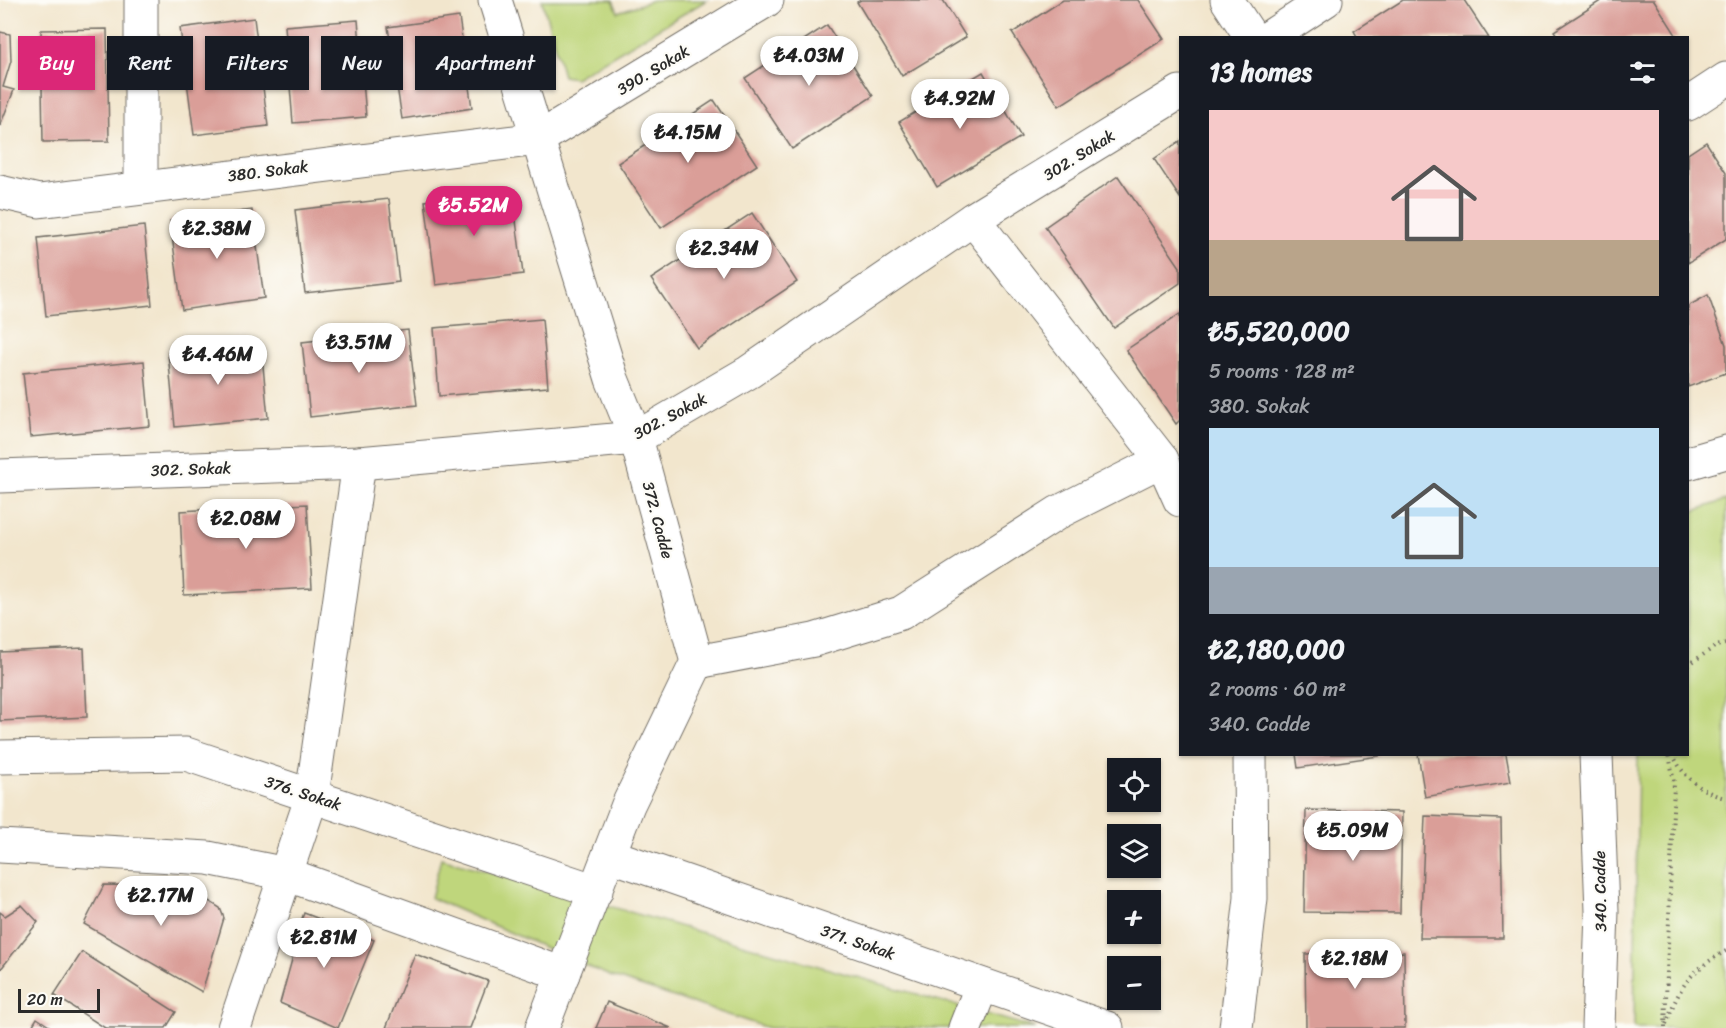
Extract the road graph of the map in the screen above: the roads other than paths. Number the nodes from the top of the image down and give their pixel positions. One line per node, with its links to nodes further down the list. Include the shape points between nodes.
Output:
1 (141, 0): 12 (street)
2 (495, 0): 11 (street, 372. Cadde)
3 (767, 0): 11 (street, 390. Sokak)
4 (1227, 0): 6 (street)
5 (1326, 0): 7 (street)
6 (1251, 36)
7 (1271, 36)
8 (1726, 79): 10 (street)
9 (1179, 93): 14 (street, 302. Sokak)
10 (1689, 103)
11 (538, 139): 12 (street, 380. Sokak); 15 (street, 372. Cadde, via 612,379)
12 (141, 186): 13 (street, 380. Sokak, via 39,201)
13 (0, 192)
14 (973, 219): 15 (street, 302. Sokak, via 749,372); 17 (street)
15 (636, 438): 18 (street, 302. Sokak); 22 (street, 372. Cadde)
16 (1726, 452): 19 (street)
17 (1162, 460): 21 (street); 22 (street, via 1059,512 901,613 814,640)
18 (359, 463): 20 (street, 302. Sokak); 26 (street)
19 (1689, 463)
20 (0, 476)
21 (1179, 498)
22 (697, 662): 28 (street, via 628,805)
23 (1250, 756): 37 (street, via 1251,898)
24 (1596, 756): 38 (street, 340. Cadde, via 1602,910)
25 (0, 757): 26 (street, 376. Sokak, via 186,754)
26 (312, 796): 29 (street); 30 (street, 376. Sokak)
27 (0, 846): 29 (street, via 207,858)
28 (609, 855): 30 (street); 32 (street, 371. Sokak)
29 (286, 874): 31 (street); 33 (street)
30 (596, 891): 31 (street)
31 (563, 974): 34 (street)
32 (982, 985): 35 (street); 36 (street, 371. Sokak)
33 (234, 1028)
34 (542, 1028)
35 (965, 1028)
36 (1107, 1028)
37 (1236, 1028)
38 (1598, 1028)

